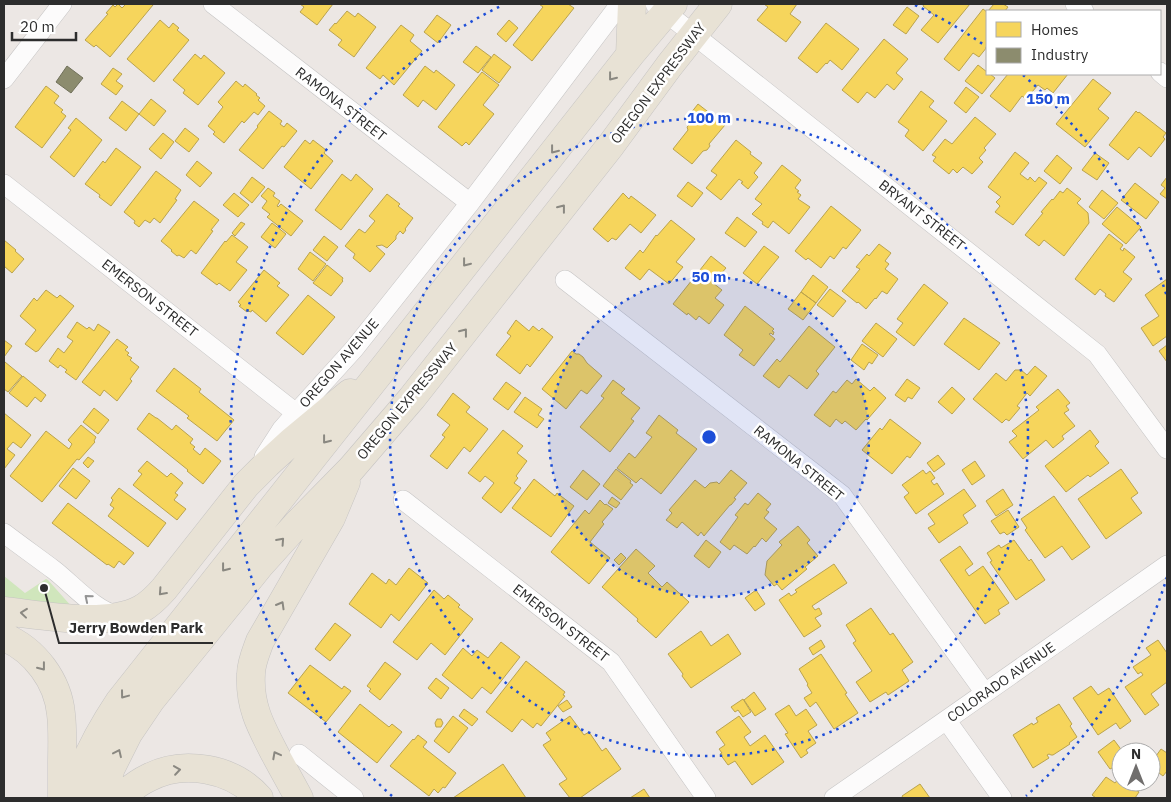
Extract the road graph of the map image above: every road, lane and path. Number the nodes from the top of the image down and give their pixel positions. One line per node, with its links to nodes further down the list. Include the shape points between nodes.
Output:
1 (62, 4): 9 (street)
2 (213, 4): 11 (street, RAMONA STREET)
3 (620, 4): 11 (street, OREGON AVENUE)
4 (632, 4): 8 (main road)
5 (718, 4): 7 (main road, OREGON EXPRESSWAY)
6 (664, 7): 7 (street, BRYANT STREET); 8 (main road)
7 (693, 36): 15 (street, BRYANT STREET, via 1097,354); 16 (main road, OREGON EXPRESSWAY, one-way to 7, via 412,398)
8 (630, 55): 13 (main road, one-way to 13)
9 (4, 79)
10 (4, 184): 14 (street, EMERSON STREET)
11 (470, 204): 14 (street, OREGON AVENUE, via 354,350)
12 (565, 280): 24 (street, RAMONA STREET, via 842,495)
13 (389, 361): 17 (main road, via 298,436); 28 (main road, one-way to 28, via 118,702 90,750)
14 (296, 413): 17 (street, OREGON AVENUE)
15 (1167, 449)
16 (351, 469): 29 (main road, OREGON EXPRESSWAY, one-way to 16, via 128,734 151,700 261,564); 32 (main road, one-way to 16, via 260,726 253,708 250,672 260,641 331,518)
17 (246, 485): 22 (main road, OREGON AVENUE, one-way to 22, via 154,601)
18 (403, 500): 34 (street, EMERSON STREET, via 611,662)
19 (4, 533): 22 (street, one-way to 19, via 104,611)
20 (1167, 565): 24 (street, COLORADO AVENUE)
21 (4, 611): 22 (main road, OREGON AVENUE, one-way to 21, via 89,619)
22 (125, 615)
23 (4, 637): 27 (main road, one-way to 27, via 41,664 58,696 63,732)
24 (985, 692): 25 (street, COLORADO AVENUE)
25 (947, 720): 35 (street, COLORADO AVENUE); 36 (street)
26 (299, 754): 33 (street)
27 (62, 798)
28 (73, 798)
29 (101, 798)
30 (119, 798): 31 (main road, one-way to 31, via 149,777 184,768 202,769 238,780)
31 (259, 798)
32 (299, 798)
33 (354, 798)
34 (706, 798)
35 (834, 798)
36 (1002, 798)

